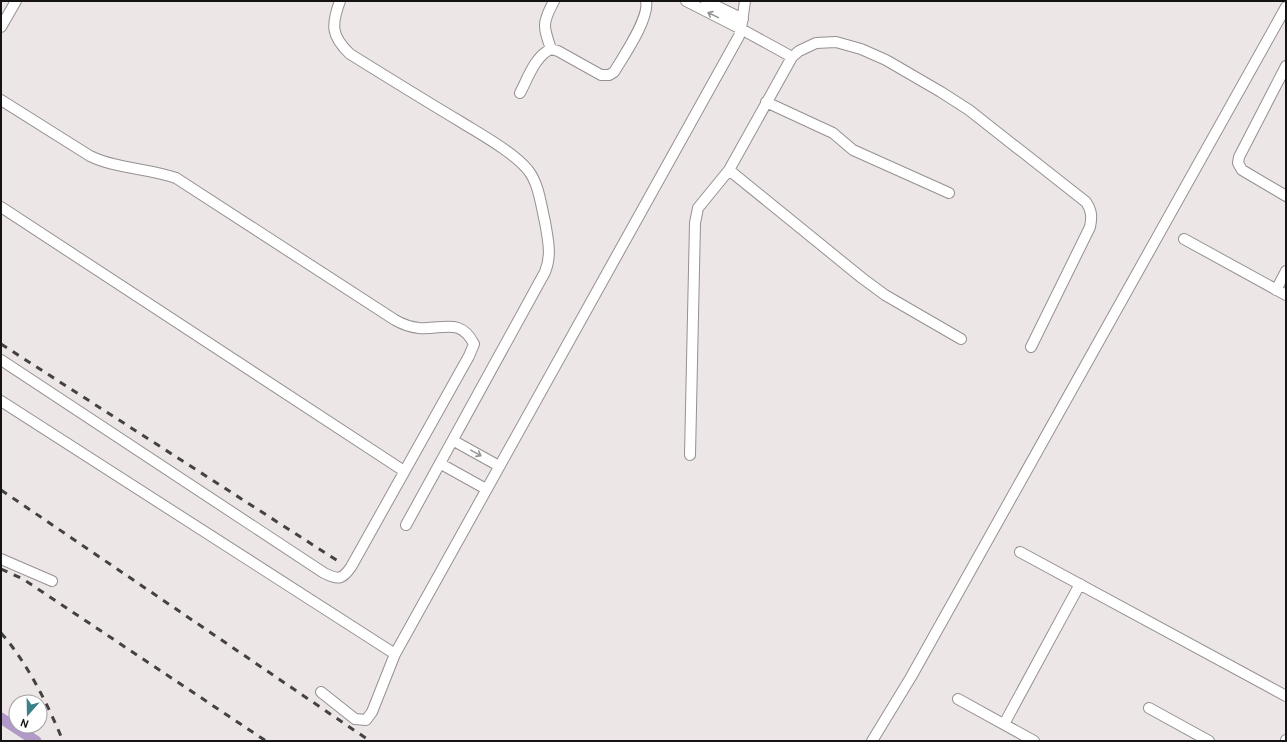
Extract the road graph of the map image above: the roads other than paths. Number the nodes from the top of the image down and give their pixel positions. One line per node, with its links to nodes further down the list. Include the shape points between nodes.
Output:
1 (16, 1): 10 (lane)
2 (340, 1): 29 (lane, via 334,25 340,44 357,58 520,161 535,183 540,202 548,238 549,262)
3 (554, 1): 11 (lane, via 544,28)
4 (646, 1): 11 (lane, via 641,25 614,72 609,75 602,75)
5 (686, 1): 9 (lane, one-way to 5)
6 (706, 1): 9 (lane)
7 (745, 1): 9 (lane)
8 (1286, 7): 46 (lane, via 915,670)
9 (742, 24): 12 (lane); 32 (lane, via 735,43)
10 (1, 27)
11 (551, 49): 14 (lane, via 539,57)
12 (792, 57): 16 (lane); 26 (lane, via 816,43 836,42 861,48 886,60 969,110 1086,202 1092,216 1090,227)
13 (1286, 66): 19 (lane, via 1238,163 1242,170)
14 (520, 93)
15 (1, 100): 33 (lane, via 102,162 154,171 176,178 406,326 458,327 469,335 474,344 469,356)
16 (766, 102): 17 (lane); 18 (lane, via 833,133 853,150)
17 (729, 170): 25 (lane, via 862,278); 30 (lane, via 698,208 695,223)
18 (949, 193)
19 (1286, 196)
20 (1, 207): 33 (lane)
21 (1184, 239): 23 (lane)
22 (1286, 271): 23 (lane)
23 (1276, 290): 24 (lane)
24 (1286, 295)
25 (961, 339)
26 (1031, 347)
27 (1, 360): 33 (lane, via 333,578 346,575)
28 (1, 401): 40 (lane)
29 (454, 441): 31 (lane); 32 (lane, one-way to 32)
30 (690, 455)
31 (441, 464): 34 (lane); 35 (lane)
32 (499, 466): 34 (lane)
33 (404, 470)
34 (486, 488): 40 (lane)
35 (406, 525)
36 (1020, 552): 39 (lane)
37 (1, 559): 38 (lane)
38 (52, 581)
39 (1080, 584): 42 (lane); 45 (lane)
40 (395, 654): 41 (lane, via 372,712 366,720 355,719)
41 (321, 692)
42 (1286, 696)
43 (958, 699): 45 (lane)
44 (1149, 708): 48 (lane)
45 (1004, 724): 47 (lane)
46 (872, 741)
47 (1034, 741)
48 (1209, 741)

